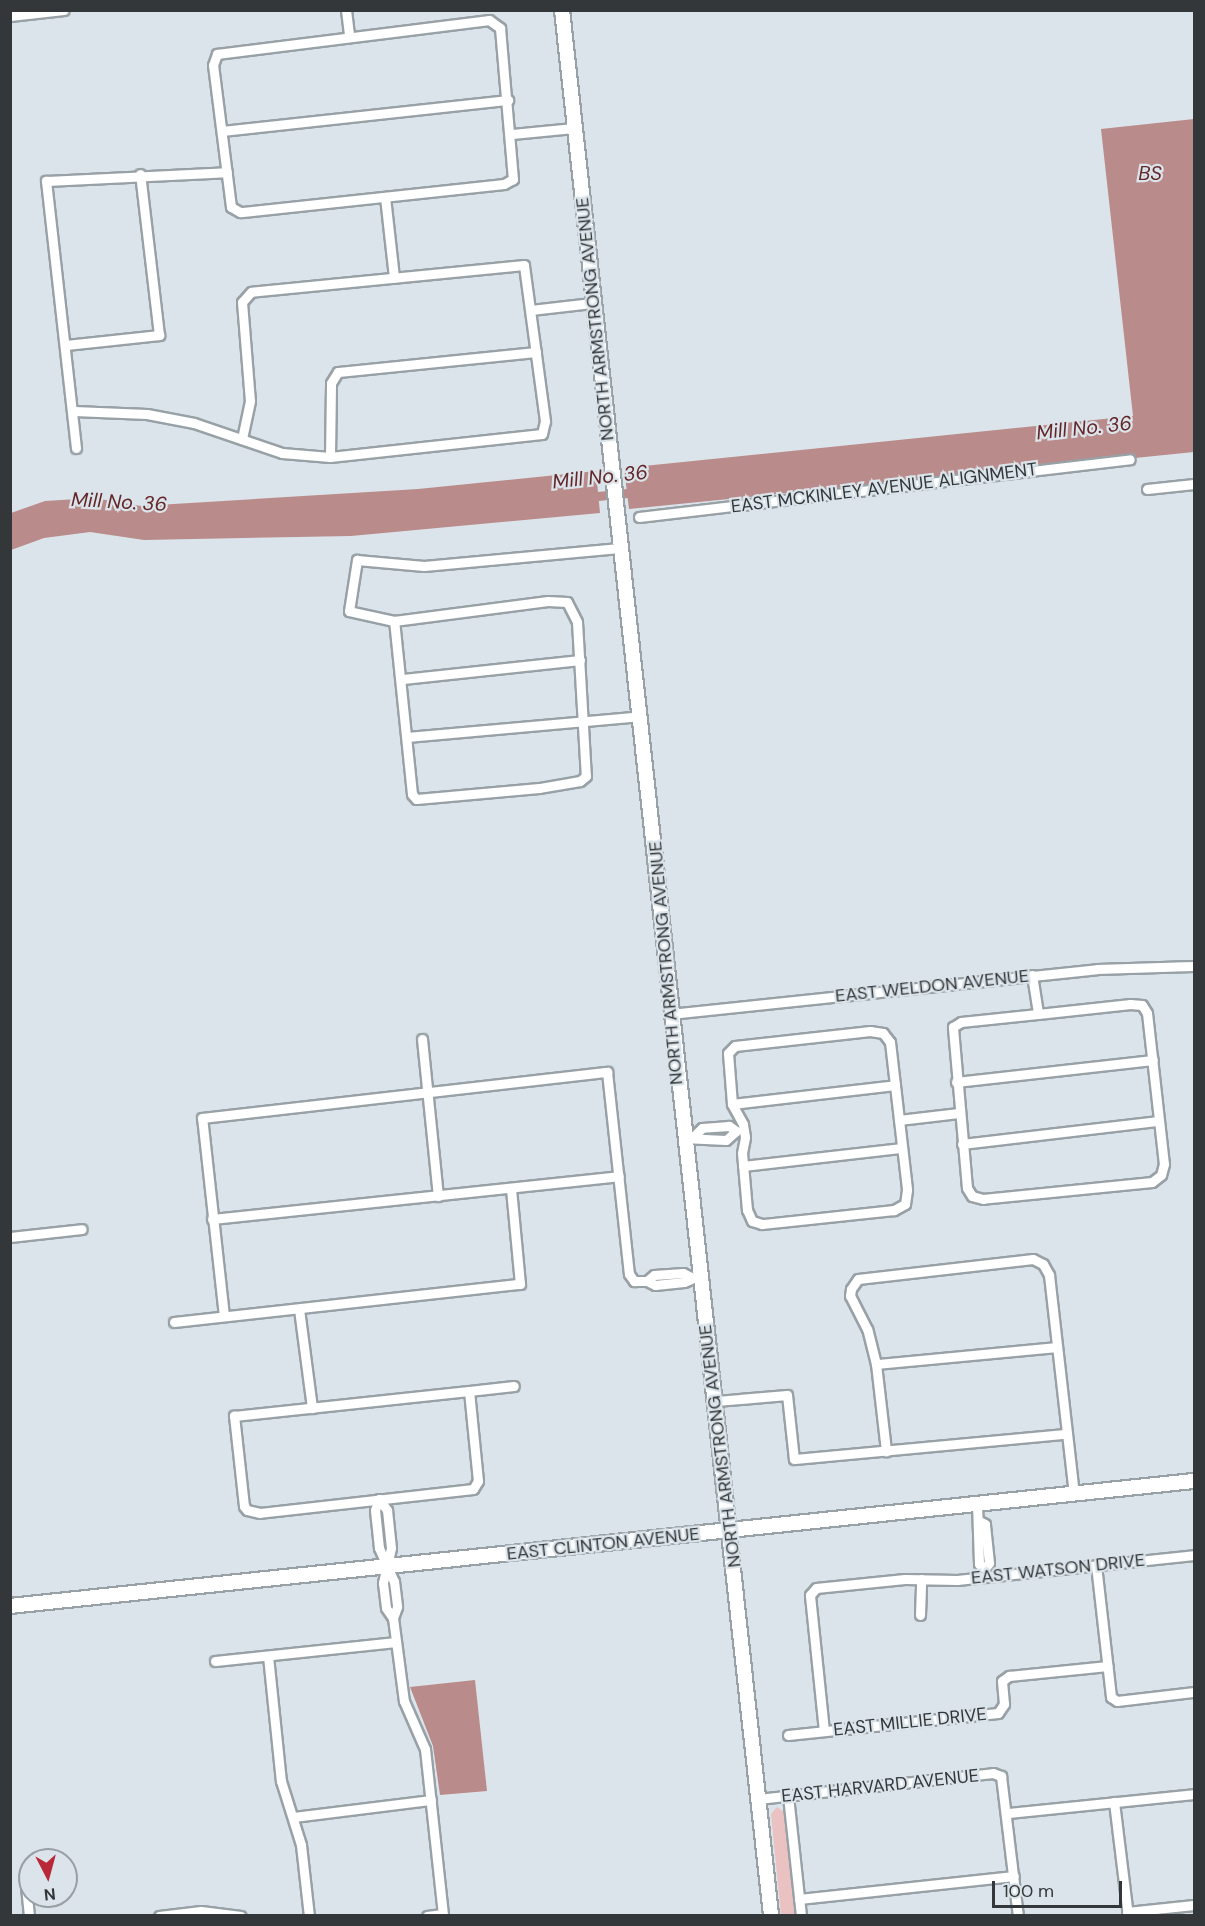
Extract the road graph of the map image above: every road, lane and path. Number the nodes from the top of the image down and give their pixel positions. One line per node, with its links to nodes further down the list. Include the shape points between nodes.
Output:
1 (64, 10): 4 (street)
2 (346, 10): 5 (street)
3 (562, 10): 7 (street, NORTH ARMSTRONG AVENUE)
4 (10, 16)
5 (349, 36): 6 (street, via 496,22); 8 (street, via 217,54 213,65)
6 (508, 100): 8 (street); 9 (street)
7 (574, 128): 9 (street); 14 (street, NORTH ARMSTRONG AVENUE)
8 (222, 131): 10 (street)
9 (512, 134): 12 (street, via 516,173 509,182)
10 (227, 172): 11 (street); 12 (street, via 231,207 240,212)
11 (140, 174): 16 (street, via 159,335); 16 (street, via 46,181)
12 (385, 197): 13 (street)
13 (394, 277): 15 (street, via 524,265); 19 (street, via 251,292 242,302 250,401)
14 (592, 303): 15 (street); 26 (street, NORTH ARMSTRONG AVENUE)
15 (531, 310): 17 (street)
16 (66, 345): 18 (street)
17 (536, 352): 21 (street, via 338,372 331,383); 21 (street, via 545,421 542,434)
18 (74, 411): 19 (street, via 147,414 194,423); 20 (street)
19 (242, 439): 21 (street, via 282,453)
20 (76, 448)
21 (330, 457)
22 (1130, 459): 25 (street, EAST MCKINLEY AVENUE ALIGNMENT)
23 (1194, 484): 24 (street)
24 (1147, 489)
25 (639, 517)
26 (619, 548): 27 (street, via 424,566 357,560 349,611); 30 (street, NORTH ARMSTRONG AVENUE)
27 (394, 621): 28 (street, via 548,601 567,602 576,622); 29 (street)
28 (580, 660): 29 (street); 31 (street)
29 (403, 679): 32 (street)
30 (641, 716): 31 (street); 35 (street, NORTH ARMSTRONG AVENUE)
31 (580, 723): 32 (street); 32 (street, via 586,764 586,776 580,781 423,801 412,794)
32 (406, 737)
33 (1194, 966): 34 (street, EAST WELDON AVENUE)
34 (1032, 975): 35 (street, EAST WELDON AVENUE); 36 (street)
35 (670, 1014): 48 (street, NORTH ARMSTRONG AVENUE)
36 (1038, 1014): 38 (street, via 1142,1005 1148,1013); 39 (street, via 961,1022 953,1027)
37 (422, 1039): 41 (street)
38 (1153, 1060): 39 (street); 45 (street)
39 (956, 1082): 43 (street)
40 (895, 1085): 42 (street); 42 (street, via 890,1042 883,1033 870,1031 735,1046 726,1061); 44 (street)
41 (427, 1092): 53 (street, via 607,1072); 55 (street); 56 (street, via 202,1118)
42 (732, 1104): 47 (street)
43 (959, 1113): 44 (street); 50 (street)
44 (899, 1120): 51 (street)
45 (1159, 1121): 50 (street); 50 (street, via 1164,1164 1161,1175 1152,1182 983,1199 972,1196 967,1188)
46 (720, 1127): 47 (street); 48 (street, via 702,1128); 49 (street)
47 (740, 1131): 49 (street, via 729,1140); 52 (street)
48 (688, 1137): 49 (street, via 705,1142); 59 (street, NORTH ARMSTRONG AVENUE)
49 (721, 1140)
50 (962, 1144)
51 (902, 1148): 52 (street); 52 (street, via 907,1190 905,1203 894,1210 762,1224 752,1221 747,1210)
52 (743, 1167)
53 (619, 1176): 54 (street); 59 (street, via 629,1274 634,1281 655,1285 684,1282)
54 (511, 1188): 55 (street); 60 (street, via 520,1284)
55 (438, 1196): 56 (street)
56 (212, 1219): 61 (street)
57 (82, 1230): 58 (street)
58 (10, 1237)
59 (695, 1276): 67 (street, NORTH ARMSTRONG AVENUE)
60 (299, 1309): 61 (street); 68 (street)
61 (224, 1316): 62 (street)
62 (174, 1322)
63 (1057, 1347): 64 (street); 64 (street, via 1049,1275 1043,1264 1033,1259 858,1279 850,1296 867,1329); 69 (street)
64 (876, 1364): 70 (street)
65 (514, 1386): 66 (street)
66 (469, 1390): 68 (street); 73 (street, via 477,1487)
67 (716, 1401): 70 (street, via 787,1395 794,1459); 75 (street, NORTH ARMSTRONG AVENUE)
68 (312, 1408): 73 (street, via 234,1416 247,1510 260,1513)
69 (1066, 1434): 70 (street); 72 (street)
70 (886, 1451)
71 (1194, 1480): 72 (street, EAST CLINTON AVENUE)
72 (1074, 1493): 74 (street, EAST CLINTON AVENUE)
73 (380, 1499): 78 (street, via 387,1510 391,1548)
74 (977, 1503): 75 (street, EAST CLINTON AVENUE); 79 (street, via 979,1521 975,1525 980,1564)
75 (730, 1530): 78 (street, EAST CLINTON AVENUE); 92 (street, NORTH ARMSTRONG AVENUE)
76 (1194, 1555): 77 (street, EAST WATSON DRIVE)
77 (1096, 1564): 79 (street, EAST WATSON DRIVE); 86 (street)
78 (387, 1567): 81 (street, EAST CLINTON AVENUE); 83 (street, via 394,1581)
79 (985, 1572): 80 (street, EAST WATSON DRIVE)
80 (921, 1579): 82 (street); 88 (street, EAST WATSON DRIVE, via 816,1588 810,1595)
81 (10, 1606)
82 (920, 1616)
83 (396, 1642): 84 (street); 93 (street, via 404,1701 426,1749)
84 (268, 1656): 85 (street); 96 (street, via 281,1781)
85 (215, 1661)
86 (1107, 1666): 87 (street, via 1113,1699); 88 (street, EAST MILLIE DRIVE, via 1009,1676 1002,1681 1003,1708 998,1713)
87 (1194, 1692)
88 (824, 1731): 89 (street, EAST MILLIE DRIVE)
89 (788, 1735)
90 (1194, 1794): 94 (street)
91 (788, 1796): 92 (street, EAST HARVARD AVENUE); 95 (street, EAST HARVARD AVENUE, via 993,1773 1001,1776); 98 (street)
92 (758, 1799): 106 (street, NORTH ARMSTRONG AVENUE)
93 (431, 1800): 96 (street); 101 (street)
94 (1114, 1802): 95 (street); 100 (street)
95 (1008, 1813): 97 (street)
96 (294, 1816): 104 (street)
97 (1014, 1876): 98 (street); 108 (street)
98 (799, 1899): 107 (street)
99 (1194, 1905): 100 (street)
100 (1127, 1914)
101 (443, 1915): 105 (street)
102 (159, 1916): 103 (street, via 208,1911)
103 (241, 1916)
104 (309, 1916)
105 (427, 1916)
106 (771, 1916)
107 (801, 1916)
108 (1018, 1916)

